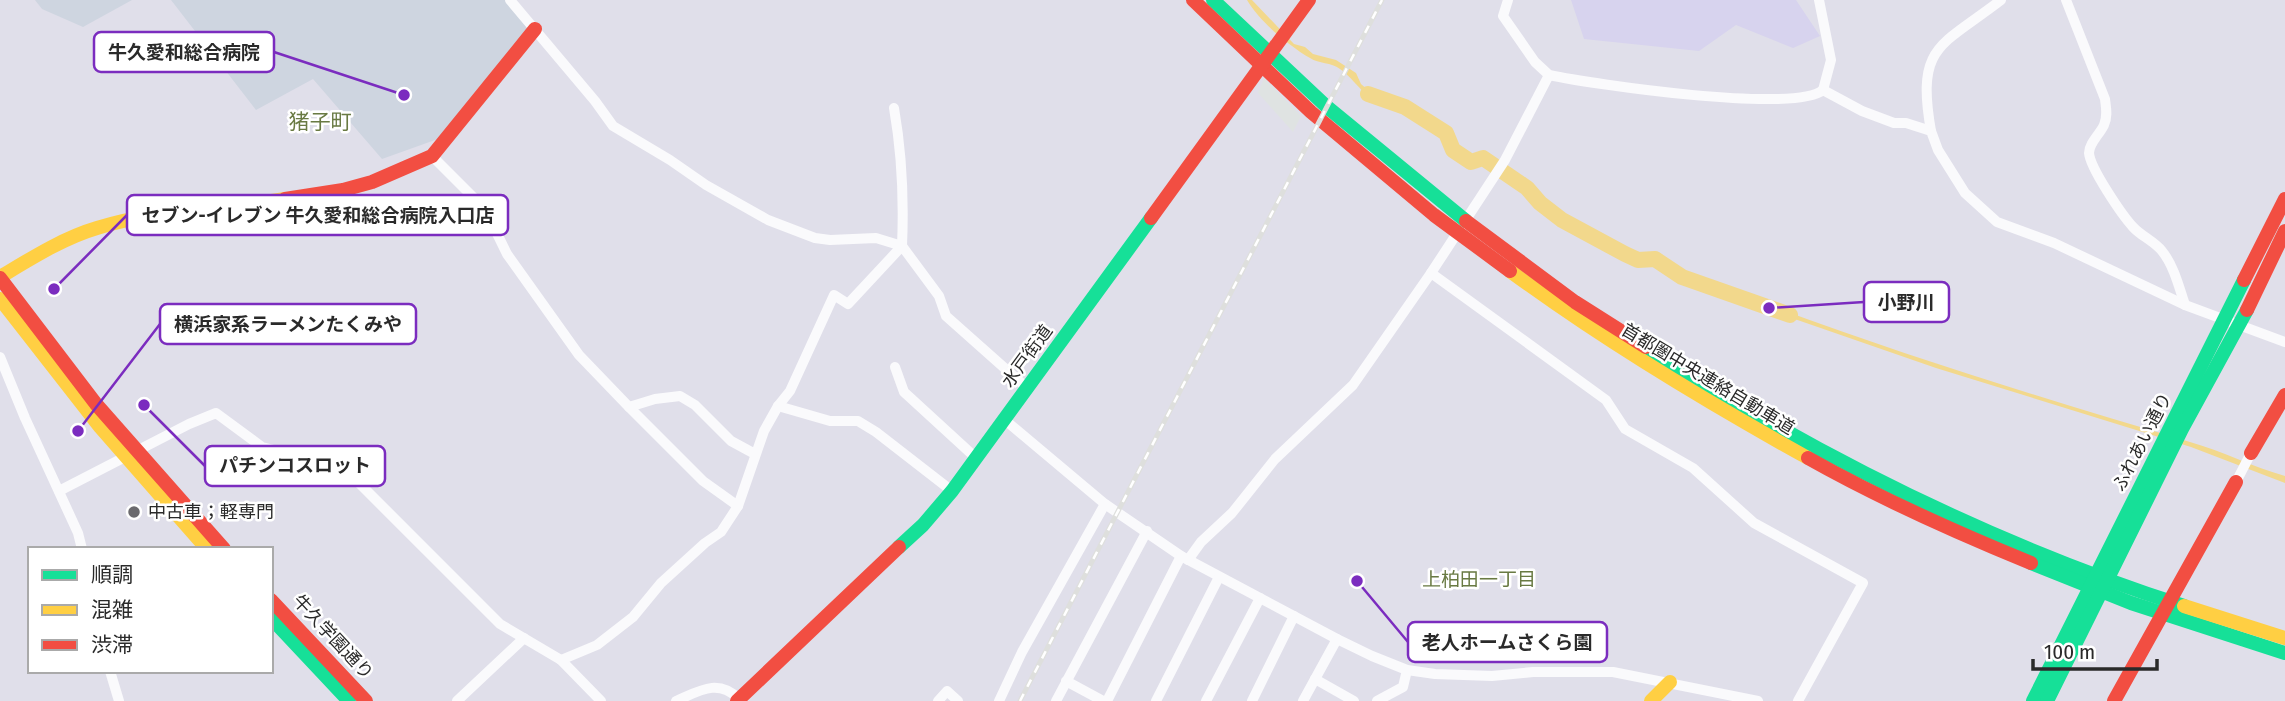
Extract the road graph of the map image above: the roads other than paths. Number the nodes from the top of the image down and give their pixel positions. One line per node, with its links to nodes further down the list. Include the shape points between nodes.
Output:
1 (510, 0): 9 (street)
2 (1193, 0): 56 (main road, 首都圏中央連絡自動車道, via 1395,185 1514,278 1669,380 1846,480 2011,557 2146,609)
3 (1213, 0): 54 (main road, 首都圏中央連絡自動車道, via 1355,132 1435,199 1623,334 1718,393 1814,447 2004,537 2178,606)
4 (1309, 0): 27 (main road, 水戸街道)
5 (1508, 0): 10 (street, via 1503,16)
6 (1819, 0): 11 (street, via 1831,60)
7 (2001, 0): 13 (street, via 1950,37 1929,63)
8 (2066, 0): 21 (street, via 2105,99 2104,126 2089,154 2127,219 2161,250)
9 (535, 29): 14 (main road); 17 (street, via 613,125 728,198 815,238 876,238)
10 (1549, 75): 11 (street, via 1730,98 1801,99); 18 (street, via 1505,160)
11 (1823, 90): 13 (street, via 1862,111)
12 (894, 108): 17 (street, via 904,204)
13 (1931, 131): 21 (street, via 1965,193 1997,222 2054,243)
14 (432, 156): 19 (main road, via 343,190 153,215 94,228); 29 (street, via 485,209 507,254 579,355)
15 (2285, 199): 22 (main road, ふれあい通り)
16 (2285, 231): 23 (main road, ふれあい通り)
17 (902, 246): 27 (street, via 939,296 946,316); 30 (street, via 848,304 834,295 796,379)
18 (1431, 273): 47 (street, via 1353,385 1275,459 1232,513); 83 (street, via 1606,400 1625,429 1693,468 1754,523 1863,583)
19 (0, 277): 35 (main road)
20 (0, 299): 35 (main road, via 60,379)
21 (2185, 305): 22 (street)
22 (2224, 320): 23 (street); 32 (main road, ふれあい通り)
23 (2239, 326): 24 (street); 32 (main road, ふれあい通り)
24 (2285, 342)
25 (0, 357): 39 (street)
26 (895, 367): 37 (street, via 904,392)
27 (1027, 388): 31 (main road, 水戸街道)
28 (2285, 395): 33 (main road)
29 (629, 407): 34 (street, via 680,397 695,405 731,441); 42 (street, via 703,481)
30 (778, 407): 34 (street); 40 (street, via 830,421 858,421)
31 (1005, 420): 37 (main road, 水戸街道); 41 (street)
32 (2177, 427): 36 (main road, ふれあい通り)
33 (2252, 453): 38 (street)
34 (755, 454): 42 (street)
35 (131, 455): 39 (street); 45 (main road); 46 (main road); 53 (street, via 216,413 262,447 326,463 355,479 500,624)
36 (2163, 456): 84 (main road, ふれあい通り); 85 (main road, ふれあい通り)
37 (976, 458): 40 (main road, 水戸街道)
38 (2236, 482): 86 (main road)
39 (59, 491): 44 (street)
40 (952, 491): 63 (main road, 水戸街道, via 923,525)
41 (1105, 504): 43 (street); 72 (street)
42 (738, 506): 57 (street, via 721,532 661,583 633,617 597,645)
43 (1147, 531): 47 (street); 61 (street)
44 (82, 547)
45 (205, 547)
46 (221, 547)
47 (1184, 558): 48 (street); 74 (street)
48 (1219, 577): 49 (street); 75 (street)
49 (1260, 598): 51 (street); 76 (street)
50 (273, 602): 66 (main road, 牛久学園通り)
51 (1294, 616): 55 (street); 77 (street)
52 (273, 620): 65 (main road, 牛久学園通り)
53 (524, 638): 57 (street); 67 (street)
54 (2285, 638)
55 (1337, 639): 58 (street); 60 (street)
56 (2285, 653)
57 (561, 660): 68 (street)
58 (1407, 670): 62 (street, via 1492,676 1613,672); 80 (street, via 1403,687)
59 (111, 673): 64 (street)
60 (1315, 679): 78 (street); 79 (street)
61 (1066, 681): 73 (street); 74 (street)
62 (1670, 682): 81 (main road); 82 (street)
63 (738, 700): 69 (street, via 731,691 708,687)
64 (119, 701)
65 (349, 701)
66 (366, 701)
67 (457, 701)
68 (601, 701)
69 (677, 701)
70 (938, 701): 71 (street, via 947,691)
71 (958, 701)
72 (999, 701)
73 (1056, 701)
74 (1105, 701)
75 (1156, 701)
76 (1206, 701)
77 (1252, 701)
78 (1303, 701)
79 (1354, 701)
80 (1377, 701)
81 (1651, 701)
82 (1756, 701)
83 (1798, 701)
84 (2034, 701)
85 (2047, 701)
86 (2114, 701)

